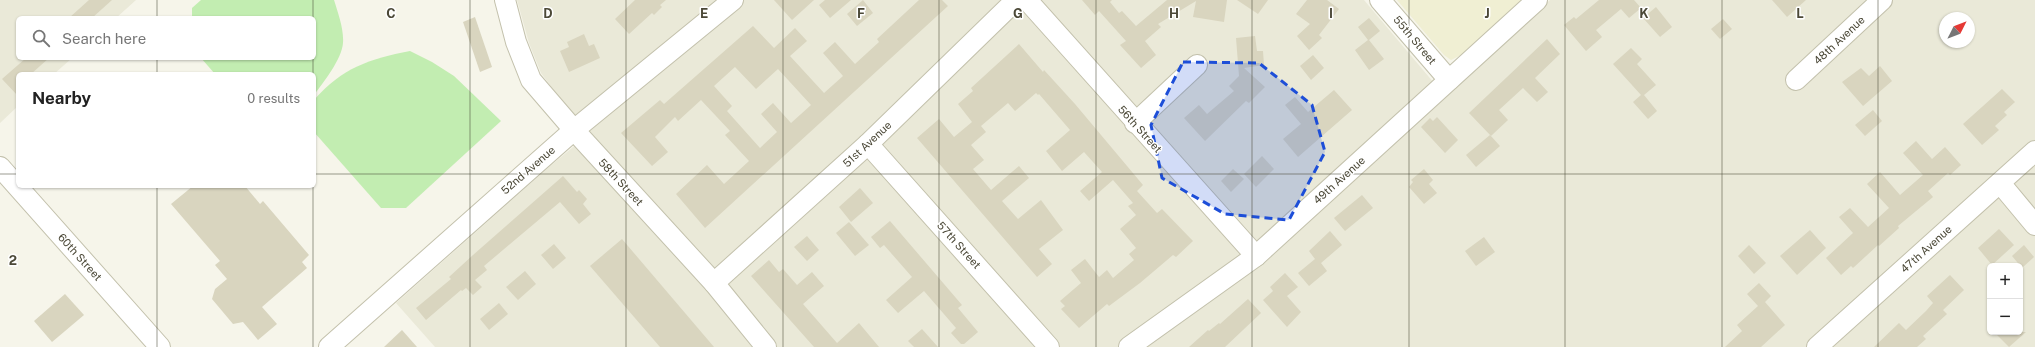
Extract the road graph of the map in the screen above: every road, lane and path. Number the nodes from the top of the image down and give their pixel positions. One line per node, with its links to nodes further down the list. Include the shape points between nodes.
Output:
1 (505, 0): 12 (street, 58th Street, via 516,42 531,80)
2 (733, 0): 12 (street, 52nd Avenue)
3 (1016, 0): 13 (street, 51st Avenue)
4 (1027, 0): 11 (street, 56th Street)
5 (1380, 0): 9 (street, 55th Street)
6 (1537, 0): 9 (street, 49th Avenue)
7 (1882, 0): 10 (street, 48th Avenue)
8 (1197, 65): 11 (street)
9 (1449, 80): 20 (street, 49th Avenue)
10 (1796, 80)
11 (1135, 123): 20 (street, 56th Street)
12 (574, 130): 21 (street, 58th Street); 23 (street, 52nd Avenue)
13 (868, 144): 21 (street, 51st Avenue); 25 (street, 57th Street)
14 (2035, 151): 16 (street, 47th Avenue)
15 (1, 170): 17 (street, 60th Street)
16 (2000, 183): 19 (street); 27 (street, 47th Avenue)
17 (16, 187)
18 (17, 188): 22 (street, 60th Street)
19 (2035, 225)
20 (1256, 256): 26 (street, 49th Avenue)
21 (714, 283): 24 (street, 58th Street)
22 (160, 347)
23 (329, 347)
24 (766, 347)
25 (1049, 347)
26 (1129, 347)
27 (1817, 347)

